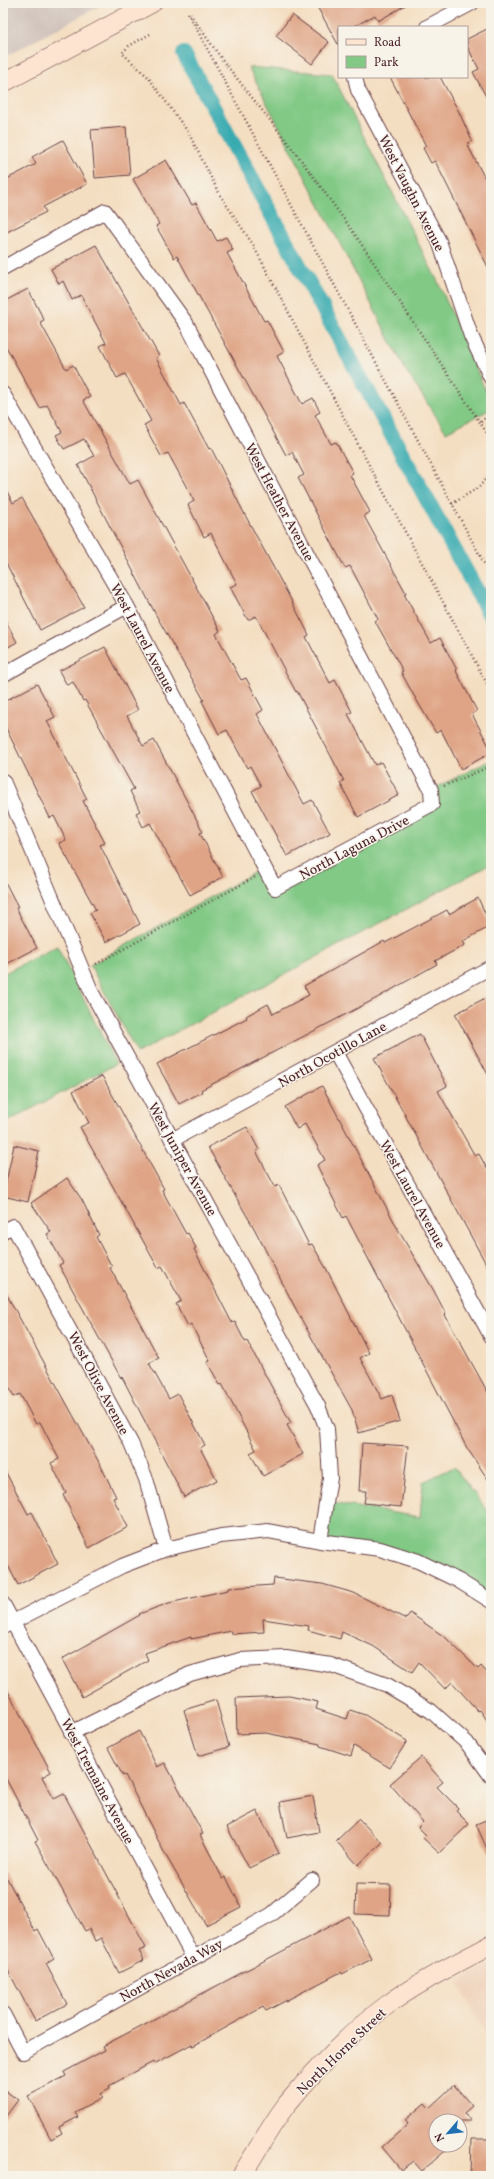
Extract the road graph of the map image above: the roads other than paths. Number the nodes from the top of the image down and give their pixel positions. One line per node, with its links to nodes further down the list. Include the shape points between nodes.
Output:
1 (152, 3): 5 (street)
2 (472, 3): 3 (street)
3 (428, 26)
4 (355, 78): 7 (street, West Vaughn Avenue, via 358,90 439,241 471,336)
5 (3, 83)
6 (3, 268): 12 (street, West Heather Avenue, via 105,211 186,323 431,790)
7 (491, 378)
8 (3, 394): 9 (street, West Laurel Avenue)
9 (127, 606): 10 (street); 13 (street, West Laurel Avenue)
10 (3, 675)
11 (3, 781): 16 (street, West Juniper Avenue, via 83,975)
12 (432, 804): 13 (street, North Laguna Drive)
13 (275, 888)
14 (491, 967): 15 (street, North Ocotillo Lane)
15 (335, 1052): 16 (street, North Ocotillo Lane); 18 (street, West Laurel Avenue)
16 (172, 1140): 19 (street, West Juniper Avenue, via 318,1406 327,1429 330,1478)
17 (8, 1228): 20 (street, West Olive Avenue, via 131,1444 146,1479)
18 (491, 1336)
19 (320, 1541): 20 (street, via 268,1531 221,1536); 21 (street, via 380,1548 418,1561 459,1581)
20 (166, 1548): 23 (street, via 122,1566)
21 (491, 1601)
22 (3, 1604): 23 (street, West Tremaine Avenue)
23 (8, 1624): 24 (street, West Tremaine Avenue)
24 (72, 1733): 25 (street, via 190,1674 240,1660 286,1658 331,1665 387,1685 431,1711 467,1743); 28 (street, West Tremaine Avenue)
25 (491, 1776)
26 (312, 1880): 28 (street, North Nevada Way, via 271,1916)
27 (491, 1945): 30 (street, North Horne Street, via 420,1984 386,2006 361,2027 321,2066 286,2106)
28 (193, 1957): 29 (street, North Nevada Way, via 23,2052)
29 (3, 2014)
30 (241, 2176)

